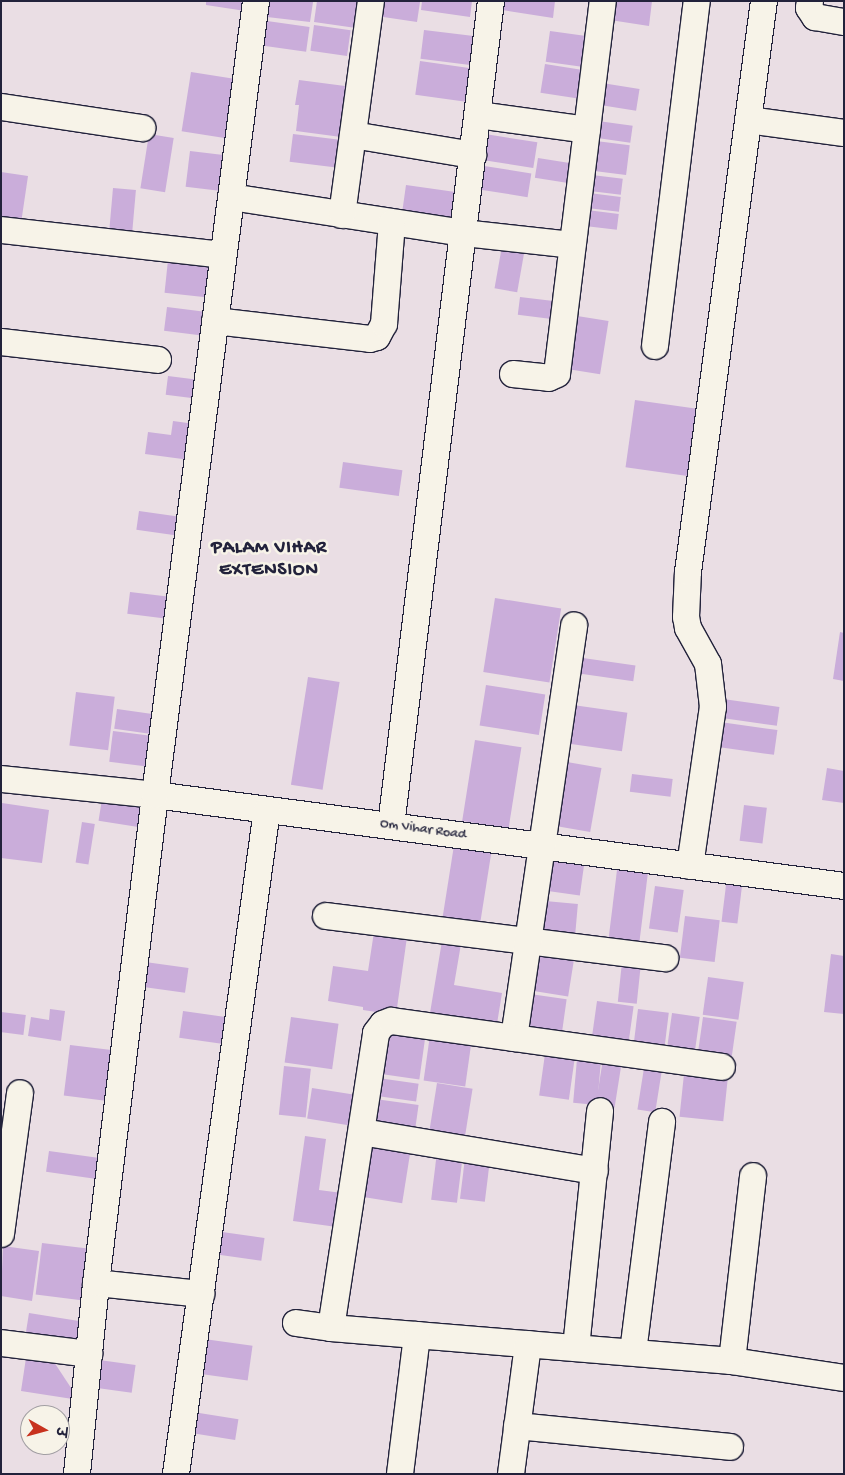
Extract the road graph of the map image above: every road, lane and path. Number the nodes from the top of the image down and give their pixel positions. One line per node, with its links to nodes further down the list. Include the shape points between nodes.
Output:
1 (256, 1): 17 (street)
2 (371, 1): 15 (street)
3 (491, 1): 10 (street)
4 (603, 1): 13 (street)
5 (697, 1): 26 (street)
6 (764, 1): 11 (street)
7 (810, 1): 8 (street, via 809,8 815,17)
8 (844, 22)
9 (1, 107): 12 (street)
10 (478, 115): 13 (street); 16 (street)
11 (748, 120): 14 (street); 35 (street, via 687,590 688,628 708,664 713,707)
12 (142, 128)
13 (587, 130): 22 (street)
14 (844, 133)
15 (353, 135): 16 (street); 18 (street)
16 (474, 155): 21 (street)
17 (231, 198): 18 (street); 23 (street)
18 (342, 215): 19 (street)
19 (392, 223): 21 (street); 24 (street, via 384,324 377,337 370,339)
20 (1, 230): 23 (street)
21 (464, 233): 22 (street); 33 (street)
22 (572, 245): 28 (street, via 557,374 549,378)
23 (223, 255): 24 (street)
24 (215, 321): 31 (street)
25 (1, 342): 27 (street)
26 (655, 346)
27 (158, 360)
28 (513, 374)
29 (574, 625): 34 (street)
30 (1, 779): 31 (street, Om Vihar Road)
31 (155, 794): 32 (street, Om Vihar Road); 49 (street)
32 (267, 810): 33 (street, Om Vihar Road); 50 (street)
33 (391, 826): 34 (street, Om Vihar Road)
34 (542, 846): 35 (street, Om Vihar Road); 38 (street)
35 (690, 866): 36 (street, Om Vihar Road)
36 (844, 886)
37 (326, 916): 38 (street)
38 (528, 941): 39 (street); 40 (street)
39 (664, 958)
40 (514, 1038): 41 (street); 45 (street, via 392,1021 383,1024 376,1032)
41 (722, 1067)
42 (20, 1093): 48 (street)
43 (600, 1111): 46 (street)
44 (662, 1122): 57 (street)
45 (362, 1132): 46 (street); 52 (street)
46 (595, 1171): 56 (street)
47 (753, 1176): 59 (street)
48 (1, 1234)
49 (96, 1283): 50 (street); 58 (street)
50 (201, 1294): 64 (street)
51 (296, 1323): 52 (street)
52 (331, 1328): 53 (street)
53 (417, 1335): 55 (street); 65 (street)
54 (1, 1342): 58 (street)
55 (528, 1344): 56 (street); 61 (street)
56 (576, 1348): 57 (street)
57 (633, 1352): 59 (street)
58 (89, 1354): 63 (street)
59 (732, 1361): 60 (street)
60 (844, 1378)
61 (518, 1426): 62 (street); 66 (street)
62 (730, 1447)
63 (77, 1474)
64 (176, 1474)
65 (400, 1474)
66 (511, 1474)

